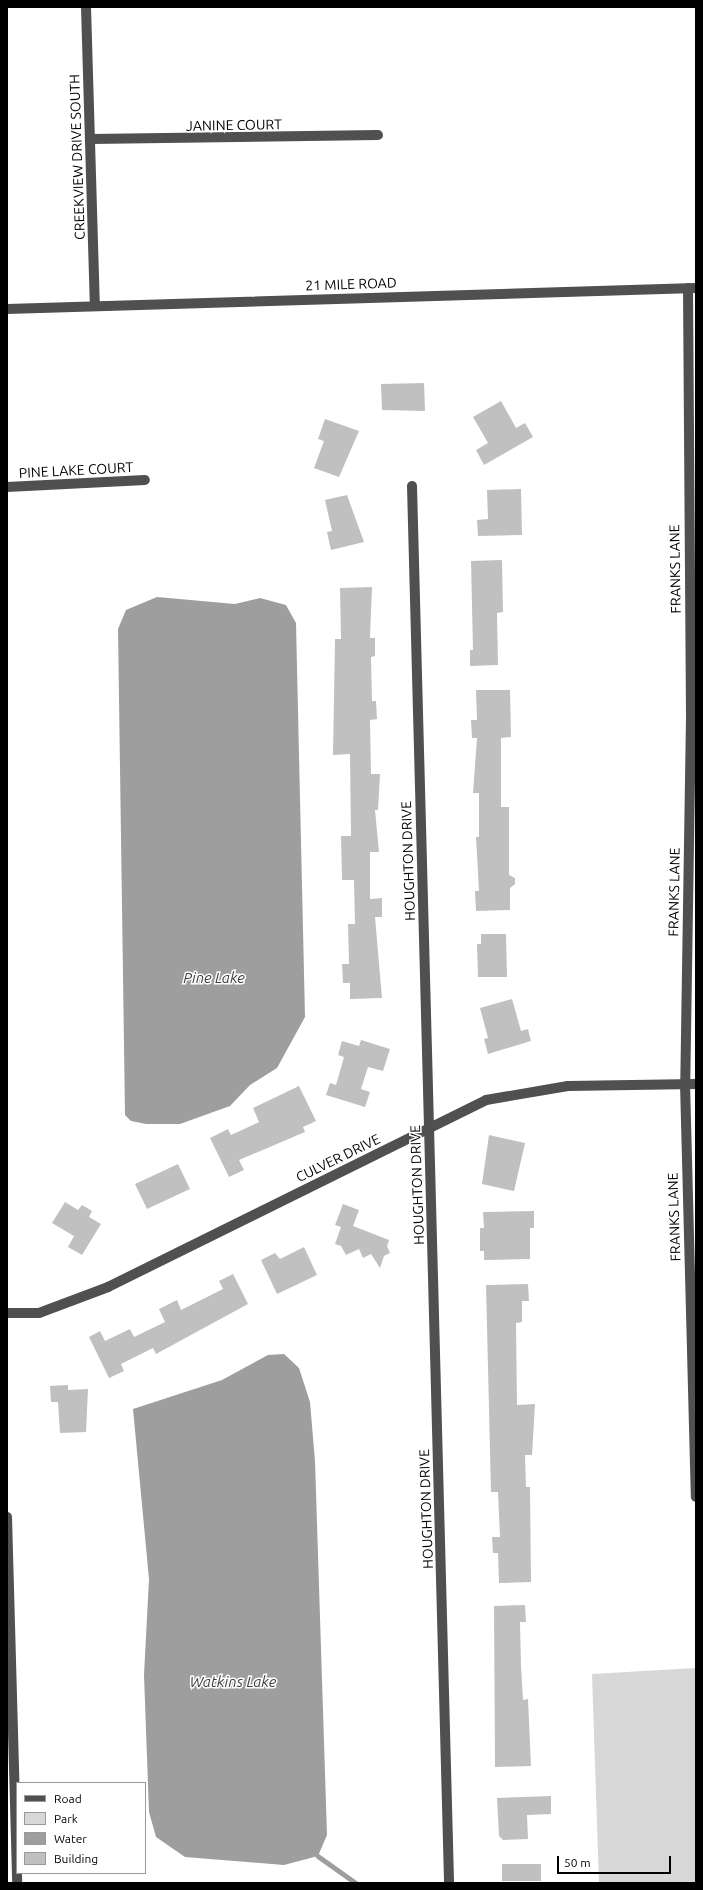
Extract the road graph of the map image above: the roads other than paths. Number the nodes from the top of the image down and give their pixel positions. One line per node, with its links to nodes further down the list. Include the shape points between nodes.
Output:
1 (86, 7): 3 (street, CREEKVIEW DRIVE SOUTH)
2 (378, 135): 3 (street, JANINE COURT)
3 (92, 140): 5 (street, CREEKVIEW DRIVE SOUTH)
4 (692, 288): 5 (street, 21 MILE ROAD); 10 (street, FRANKS LANE)
5 (95, 306): 6 (street, 21 MILE ROAD)
6 (7, 309)
7 (146, 480): 9 (street, PINE LAKE COURT)
8 (412, 486): 13 (street, HOUGHTON DRIVE)
9 (7, 487)
10 (692, 562): 11 (street, FRANKS LANE)
11 (685, 1083): 12 (street, CULVER DRIVE); 13 (street, CULVER DRIVE, via 568,1086 504,1096 468,1107); 15 (street, FRANKS LANE)
12 (696, 1084)
13 (430, 1128): 14 (street, CULVER DRIVE, via 108,1286 39,1313); 18 (street, HOUGHTON DRIVE)
14 (7, 1314)
15 (696, 1497)
16 (7, 1517): 17 (street)
17 (16, 1846)
18 (449, 1883)

